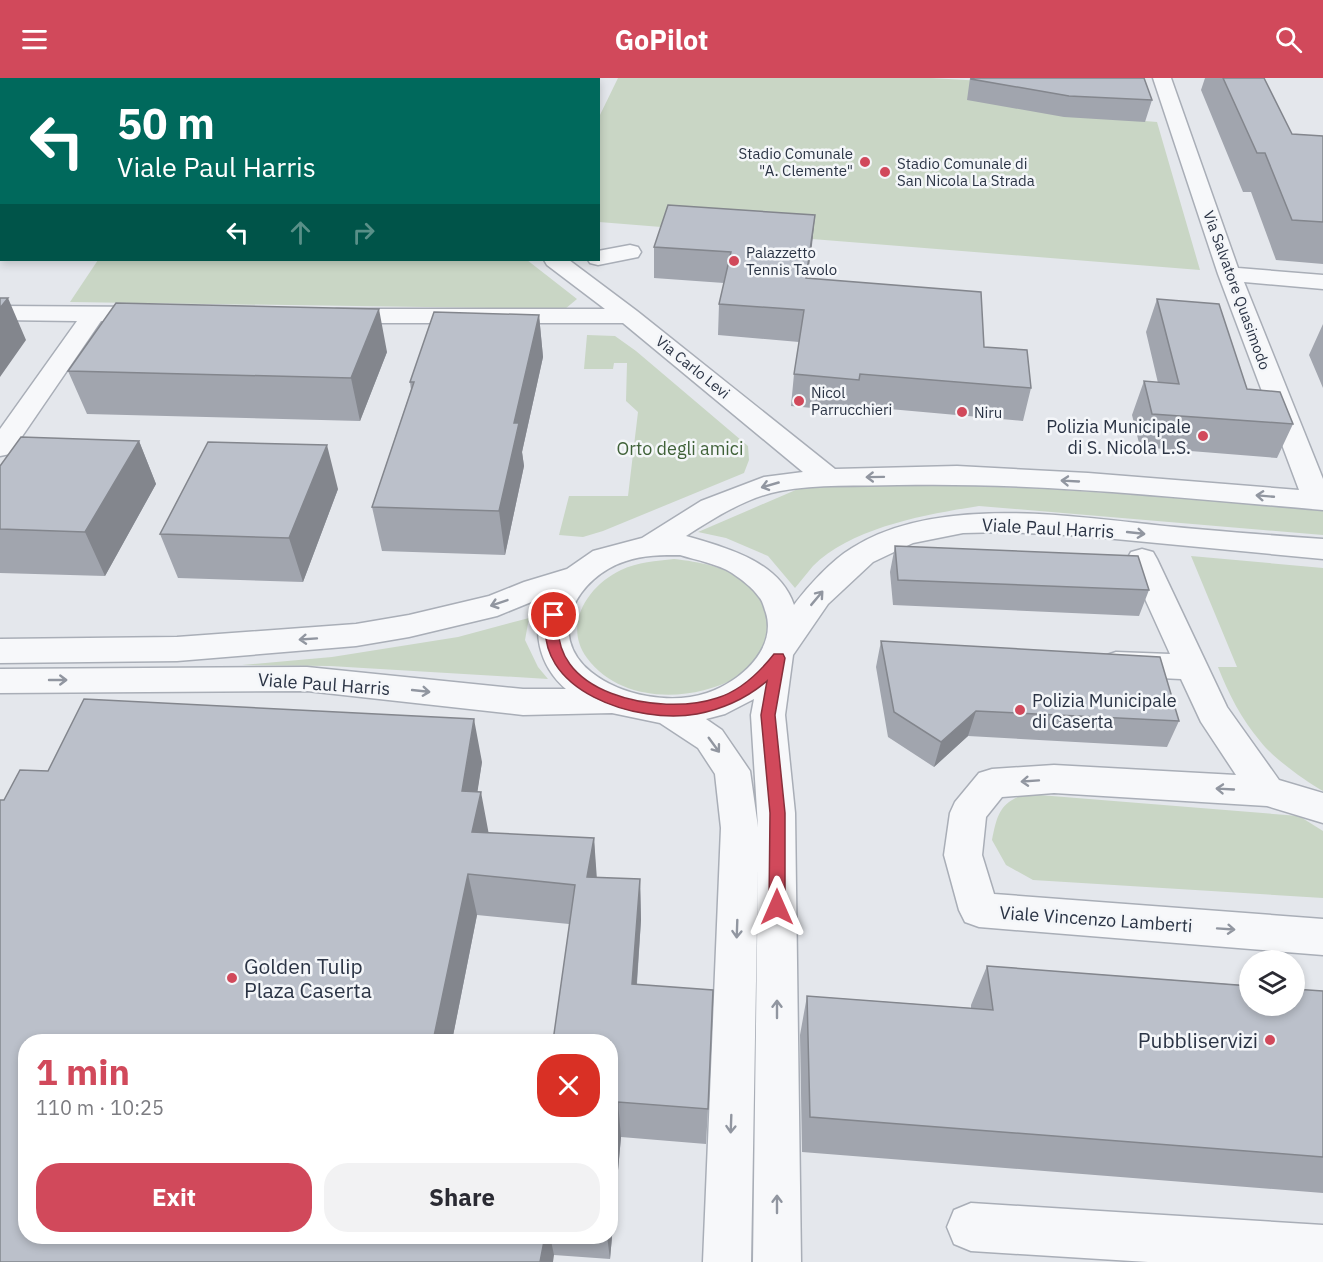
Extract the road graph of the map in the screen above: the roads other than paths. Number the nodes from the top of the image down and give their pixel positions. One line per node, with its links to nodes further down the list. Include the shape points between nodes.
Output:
1 (1155, 81): 6 (street, Via Salvatore Quasimodo)
2 (630, 252): 3 (street)
3 (600, 258)
4 (574, 261): 5 (street)
5 (559, 262): 12 (street, Via Carlo Levi)
6 (1229, 274): 7 (street); 15 (street, Via Salvatore Quasimodo)
7 (1323, 282)
8 (0, 313): 9 (street)
9 (94, 313): 10 (street); 13 (street)
10 (177, 314)
11 (320, 316): 12 (street)
12 (629, 316): 14 (street, Via Carlo Levi)
13 (0, 448)
14 (828, 478): 15 (street, one-way to 14, via 957,475); 16 (street, one-way to 16, via 774,483 711,507)
15 (1320, 500)
16 (651, 546): 19 (street, Viale Paul Harris, via 622,551 596,562); 21 (street, Viale Paul Harris, via 682,545 712,551 740,562 763,579 778,599 786,622)
17 (1323, 549): 21 (street, Viale Paul Harris, one-way to 17, via 817,596 862,555 916,532 963,524 1005,523)
18 (1142, 559): 23 (street)
19 (574, 578): 20 (street, Viale Paul Harris, one-way to 20, via 497,605 357,635 177,649); 25 (street, Viale Paul Harris, via 557,602 551,629 558,657 579,682)
20 (0, 651)
21 (781, 652): 26 (street, Viale Paul Harris, via 766,675 723,702); 33 (street, one-way to 21, via 777,813 768,715)
22 (1084, 662): 23 (street)
23 (1192, 667): 27 (street, via 1213,712)
24 (0, 681): 25 (street, Viale Paul Harris, one-way to 25, via 307,679 523,702)
25 (611, 701): 26 (street, Viale Paul Harris)
26 (667, 711): 32 (street, one-way to 32, via 710,739 732,771 740,828)
27 (1267, 791): 28 (street, Viale Vincenzo Lamberti); 29 (street, Viale Vincenzo Lamberti, one-way to 29, via 1054,779 993,783 968,813 963,855 979,910)
28 (1323, 808)
29 (1323, 937)
30 (971, 1227): 31 (street)
31 (1323, 1249)
32 (727, 1262)
33 (777, 1262)

